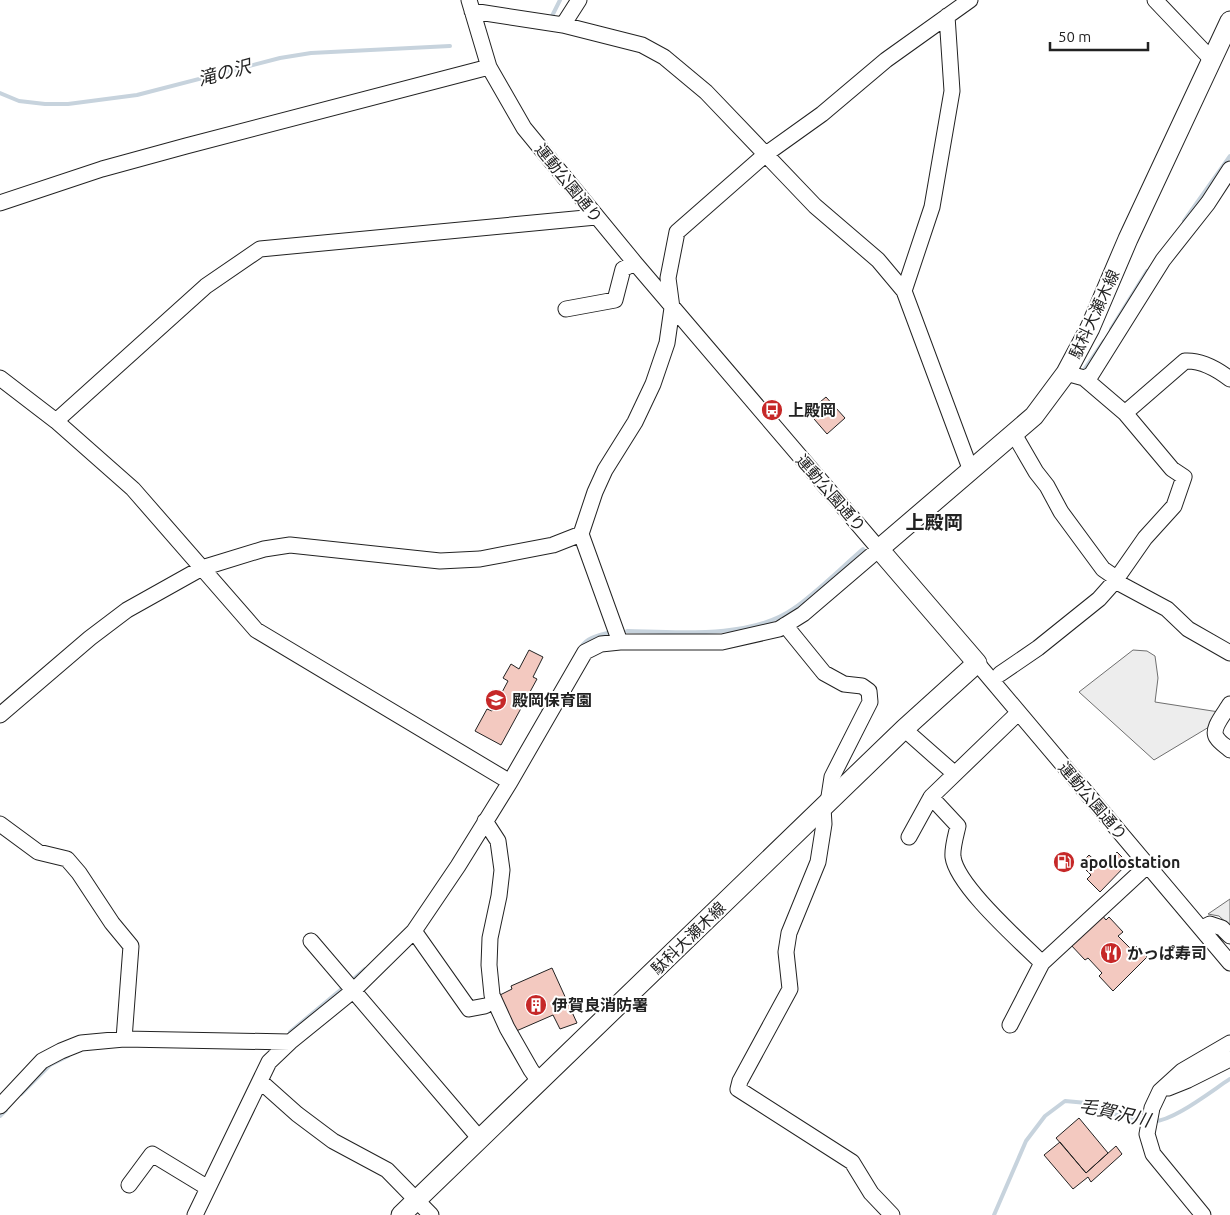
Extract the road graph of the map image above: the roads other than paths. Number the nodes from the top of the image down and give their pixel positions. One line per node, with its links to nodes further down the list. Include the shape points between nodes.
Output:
1 (579, 0): 7 (street)
2 (970, 0): 5 (street)
3 (1156, 0): 8 (street)
4 (471, 6): 7 (street); 9 (street, 運動公園通り)
5 (947, 16): 10 (street); 15 (street, via 952,91 932,207)
6 (1230, 21): 8 (main road, 駄科大瀬木線)
7 (564, 25): 10 (street, via 642,45 664,58 706,92)
8 (1213, 60): 18 (main road, 駄科大瀬木線, via 1090,328)
9 (490, 67): 12 (street, via 102,169); 13 (street, 運動公園通り, via 524,128)
10 (766, 154): 15 (street, via 816,206 878,260); 16 (street, via 677,232 668,278)
11 (1230, 169): 20 (street, via 1163,260 1091,375)
12 (0, 203)
13 (596, 217): 14 (street, 運動公園通り); 23 (street, via 260,249 206,286)
14 (635, 263): 16 (street, 運動公園通り); 17 (street, via 622,269 614,300)
15 (904, 292): 25 (street)
16 (672, 308): 26 (street, via 667,344 653,384 604,470); 27 (street, 運動公園通り)
17 (566, 309)
18 (1066, 373): 20 (street); 24 (main road, 駄科大瀬木線, via 1034,416)
19 (0, 378): 23 (street)
20 (1084, 378): 22 (street)
21 (1230, 379): 22 (street, via 1196,360 1185,361)
22 (1124, 413): 29 (street, via 1172,469 1184,477 1174,506 1145,538)
23 (56, 421): 28 (street, via 133,489)
24 (1014, 434): 25 (main road, 駄科大瀬木線); 29 (street, via 1061,512 1103,569)
25 (971, 471): 27 (main road, 駄科大瀬木線)
26 (581, 534): 28 (street, via 553,545 480,559 440,562 290,544); 31 (street)
27 (879, 549): 30 (street, via 803,614); 33 (main road, 運動公園通り)
28 (202, 568): 37 (street, via 127,610); 41 (street, via 256,630)
29 (1116, 580): 32 (street); 34 (street, via 1099,599)
30 (785, 625): 31 (street, via 722,642); 43 (street, via 824,673 844,684 862,686 869,691 870,702 832,777)
31 (620, 642): 41 (street, via 601,644 585,652)
32 (1230, 653)
33 (977, 663): 36 (street, 運動公園通り); 38 (main road, 駄科大瀬木線)
34 (1000, 674)
35 (1230, 704): 39 (street, via 1215,734)
36 (1018, 713): 40 (street); 47 (street, 運動公園通り)
37 (0, 715)
38 (904, 729): 40 (street); 43 (main road, 駄科大瀬木線)
39 (1230, 750)
40 (955, 774): 42 (street)
41 (510, 782): 44 (street)
42 (931, 797): 46 (street); 52 (street, via 958,826 952,855 958,872 991,913)
43 (825, 805): 62 (main road, 駄科大瀬木線); 72 (street, via 818,862 789,933 786,952 790,988 738,1089 852,1162 871,1193)
44 (485, 821): 49 (street); 62 (street, via 498,840 502,870 490,938 492,995 507,1028)
45 (0, 824): 57 (street, via 38,852 66,859 131,946)
46 (909, 837)
47 (1148, 865): 48 (street, 運動公園通り); 52 (street)
48 (1202, 928): 50 (street, via 1210,924 1222,928); 53 (street, 運動公園通り)
49 (414, 931): 54 (street); 55 (street, via 469,1009)
50 (1230, 936)
51 (311, 941): 54 (street)
52 (1042, 963): 56 (street)
53 (1230, 963)
54 (350, 986): 58 (street); 65 (street)
55 (484, 1006)
56 (1010, 1025)
57 (124, 1039): 58 (street); 64 (street, via 81,1044 42,1061)
58 (290, 1042): 61 (street, via 269,1062)
59 (1230, 1043): 63 (street, via 1182,1071)
60 (1230, 1060): 63 (street)
61 (260, 1081): 67 (street); 68 (street, via 333,1140 387,1170)
62 (539, 1081): 65 (main road, 駄科大瀬木線)
63 (1160, 1091): 73 (street, via 1152,1108 1147,1134 1153,1154)
64 (0, 1106)
65 (480, 1139): 68 (main road, 駄科大瀬木線)
66 (129, 1185): 67 (street, via 152,1154)
67 (208, 1188): 69 (street)
68 (416, 1200): 70 (main road, 駄科大瀬木線); 71 (street)
69 (195, 1215)
70 (401, 1215)
71 (431, 1215)
72 (892, 1215)
73 (1203, 1215)

